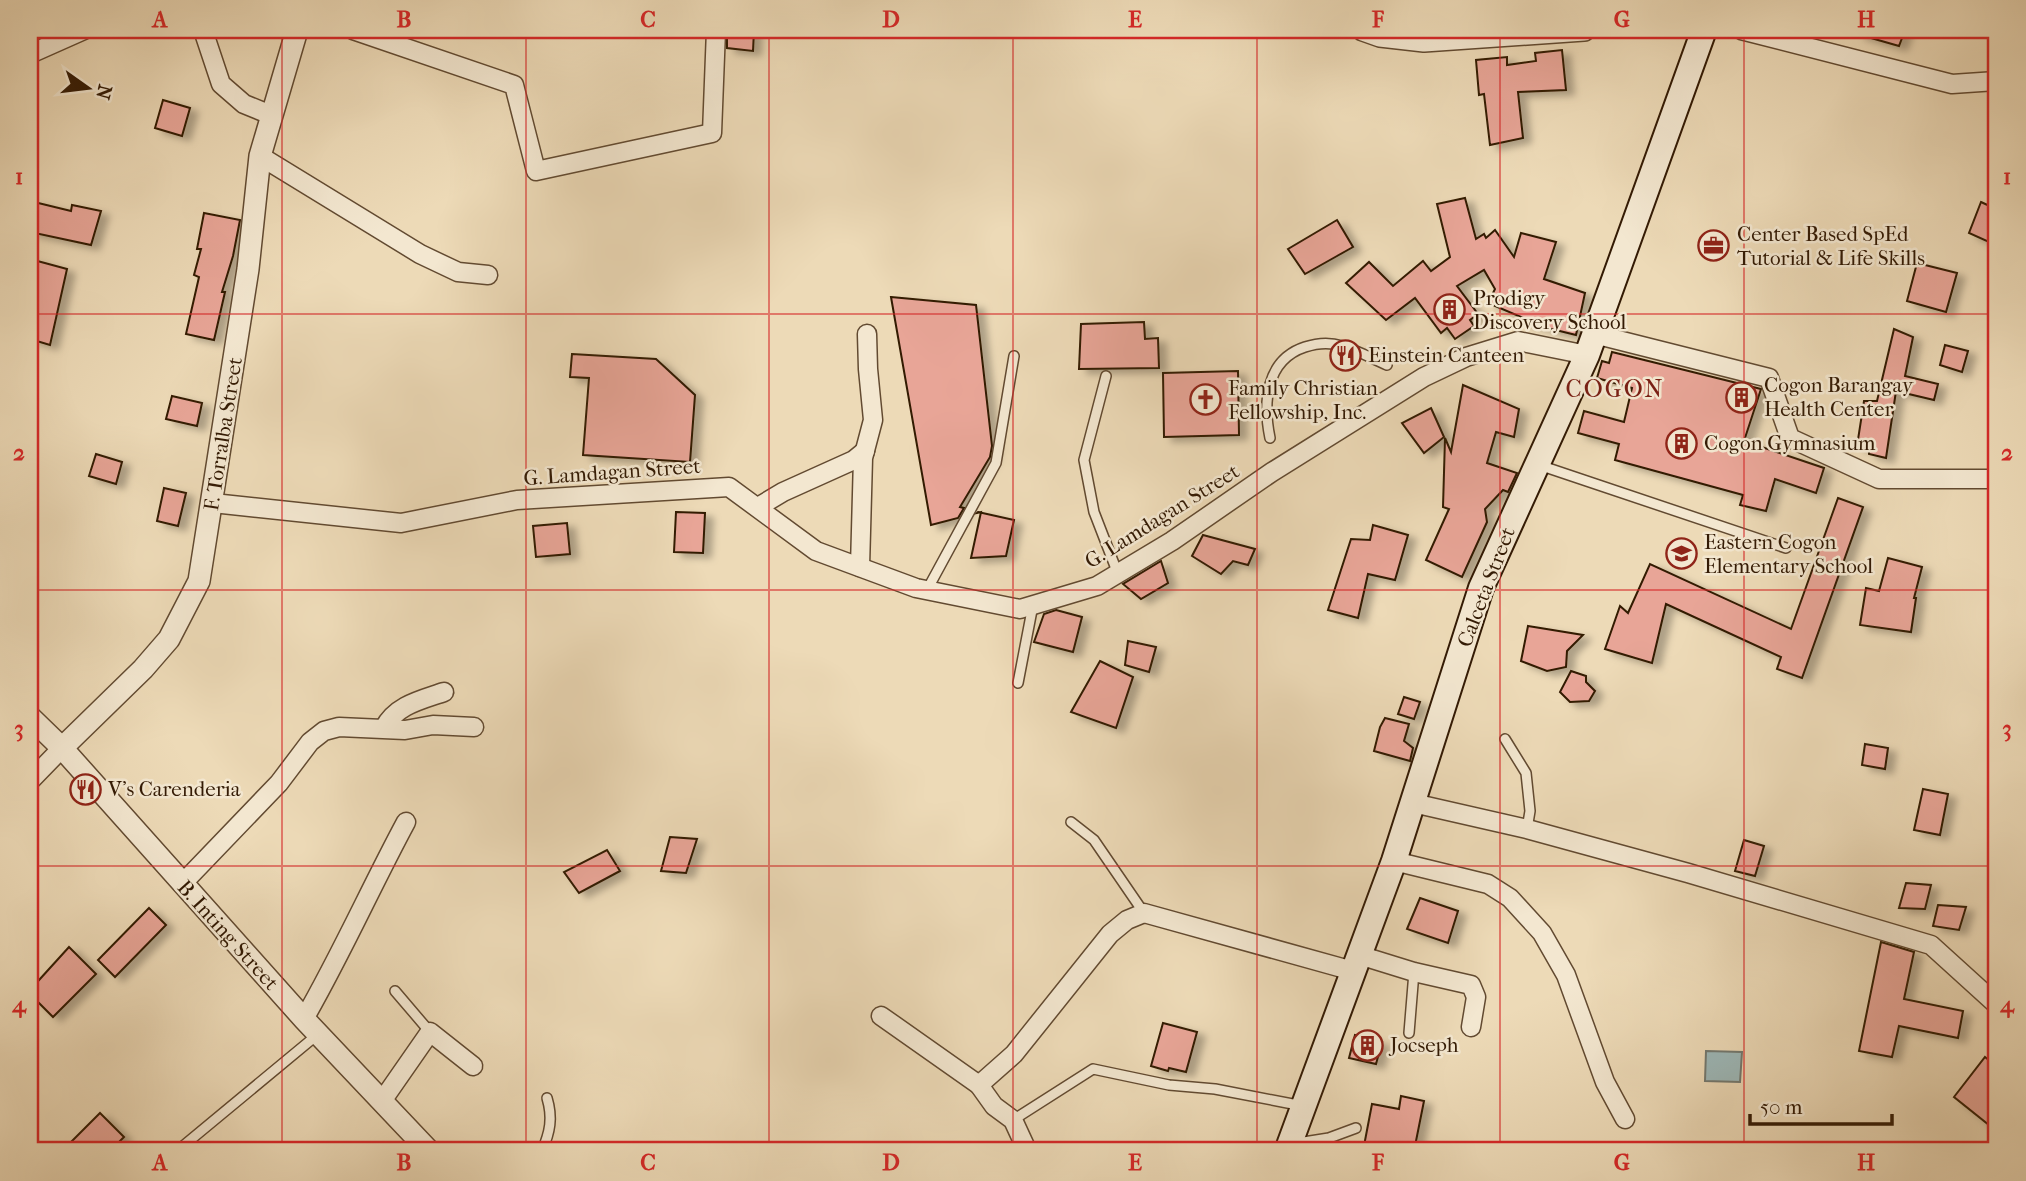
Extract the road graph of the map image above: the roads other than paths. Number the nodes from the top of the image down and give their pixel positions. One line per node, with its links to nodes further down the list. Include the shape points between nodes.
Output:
1 (84, 30): 10 (street)
2 (203, 30): 12 (street, via 221,85 244,104)
3 (297, 30): 12 (street, F. Torralba Street)
4 (353, 30): 5 (street, via 514,85 536,171 712,133)
5 (716, 30)
6 (1363, 30): 7 (street, via 1424,41)
7 (1584, 30)
8 (1704, 30): 16 (main road, Calceta Street)
9 (1741, 30): 11 (street, via 1952,84)
10 (30, 54)
11 (1996, 81)
12 (271, 115): 13 (street, F. Torralba Street)
13 (260, 156): 14 (street, via 420,254 458,272); 24 (street, F. Torralba Street)
14 (488, 275)
15 (867, 334): 21 (street, via 873,420)
16 (1591, 344): 22 (main road, Calceta Street); 23 (street, G. Lamdagan Street, via 1769,378 1790,438 1879,479); 28 (street, G. Lamdagan Street, via 1518,341 1466,357 1424,377)
17 (1014, 356): 29 (lane, via 996,463)
18 (1387, 365): 20 (lane, via 1342,346 1320,343 1292,352 1281,360 1270,383 1265,415)
19 (1106, 376): 28 (lane, via 1084,460 1094,512)
20 (1270, 438)
21 (865, 451): 25 (street); 27 (street)
22 (1538, 464): 26 (lane); 39 (main road, Calceta Street, via 1481,589)
23 (1996, 479)
24 (213, 503): 25 (street, G. Lamdagan Street, via 401,523 517,500 729,488); 37 (street, F. Torralba Street, via 199,580 169,639)
25 (758, 507): 27 (street, G. Lamdagan Street, via 816,551)
26 (1786, 548)
27 (860, 567): 29 (street, G. Lamdagan Street)
28 (1118, 573): 30 (street, G. Lamdagan Street, via 1097,586)
29 (927, 590): 30 (street, G. Lamdagan Street, via 1020,609)
30 (1033, 605): 31 (lane)
31 (1018, 683)
32 (30, 717): 37 (street, B. Inting Street)
33 (433, 725): 34 (street); 35 (street); 35 (street, via 446,688 406,706 390,717)
34 (474, 727)
35 (384, 728): 44 (street, via 324,731)
36 (1505, 739): 42 (lane, via 1526,773)
37 (62, 748): 38 (street, F. Torralba Street); 44 (street, B. Inting Street)
38 (30, 781)
39 (1412, 803): 42 (street); 43 (main road, Calceta Street)
40 (406, 822): 51 (street, via 366,897)
41 (1071, 822): 45 (lane, via 1094,840)
42 (1527, 830): 49 (street, via 1931,945)
43 (1394, 861): 46 (main road, Calceta Street); 60 (street, via 1488,884 1510,898 1542,933 1566,975 1605,1082)
44 (182, 884): 51 (street, B. Inting Street)
45 (1144, 913): 46 (street); 56 (street, via 1110,934 1014,1054)
46 (1356, 963): 47 (street); 59 (main road, Calceta Street)
47 (1414, 972): 52 (street, via 1471,985 1476,997); 54 (lane)
48 (395, 990): 53 (lane)
49 (1996, 1004)
50 (881, 1016): 56 (street)
51 (312, 1027): 58 (street, B. Inting Street); 64 (lane)
52 (1471, 1027)
53 (430, 1032): 55 (street); 58 (street)
54 (1409, 1033)
55 (473, 1066)
56 (979, 1085): 61 (street, via 994,1107)
57 (547, 1098): 66 (lane, via 551,1130)
58 (382, 1101): 65 (street, B. Inting Street)
59 (1305, 1106): 61 (lane, via 1093,1069); 63 (main road, Calceta Street)
60 (1625, 1119)
61 (1013, 1121): 67 (street)
62 (1356, 1128): 63 (lane)
63 (1288, 1148)
64 (177, 1151)
65 (429, 1151)
66 (542, 1151)
67 (1024, 1151)

